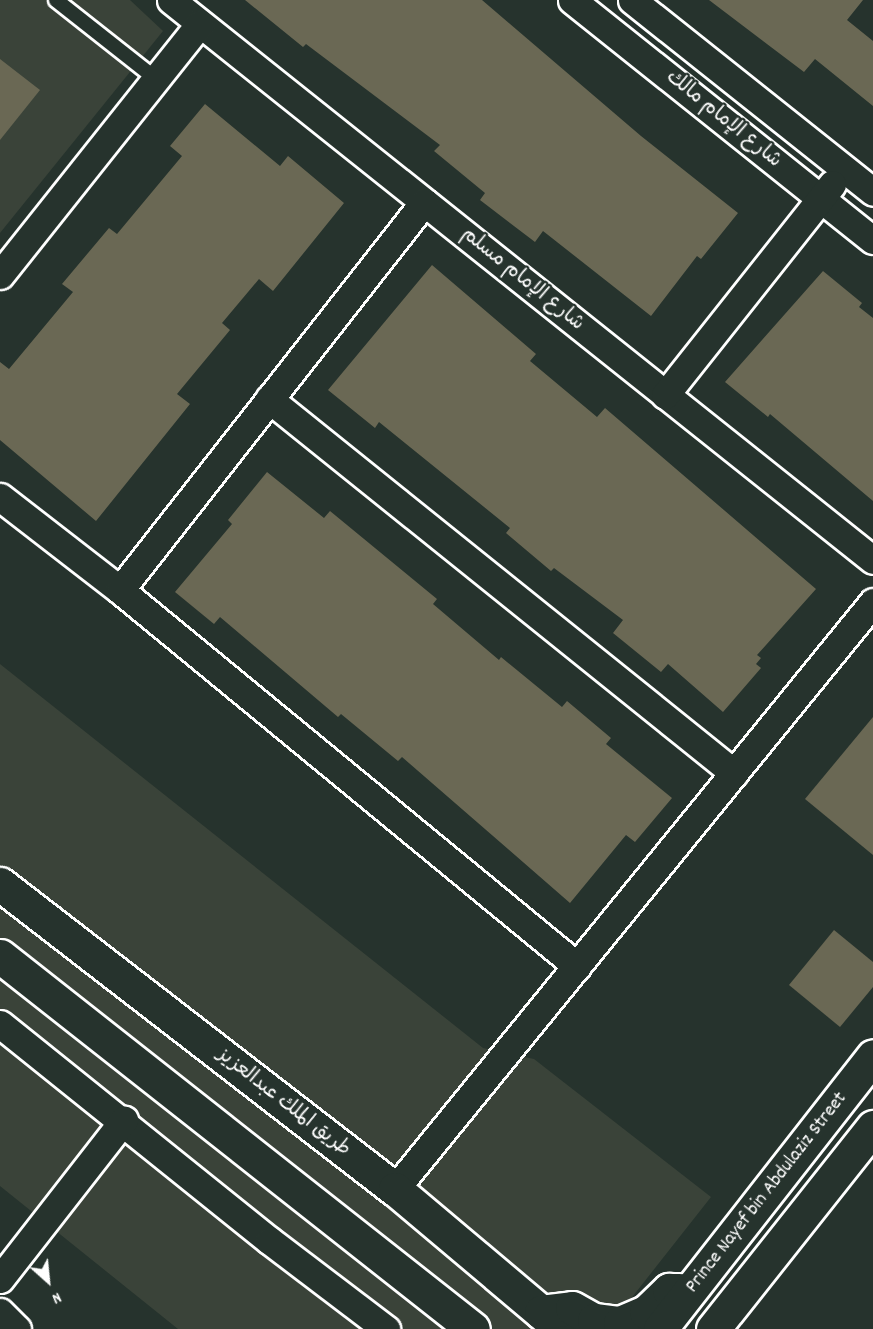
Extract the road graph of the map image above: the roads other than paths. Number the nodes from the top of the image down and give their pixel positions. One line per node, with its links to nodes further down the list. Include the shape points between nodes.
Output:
1 (56, 0): 6 (lane)
2 (171, 0): 5 (street, شارع الإمام مسلم)
3 (572, 0): 9 (street, شارع الإمام مالك)
4 (632, 0): 7 (street, شارع الإمام مالك)
5 (200, 24): 6 (street); 10 (street, شارع الإمام مسلم)
6 (156, 79): 12 (street)
7 (844, 168): 8 (street, شارع الإمام مالك); 9 (street)
8 (873, 192)
9 (820, 198): 11 (street, شارع الإمام مالك); 13 (street)
10 (424, 202): 13 (street, شارع الإمام مسلم); 14 (street)
11 (873, 240)
12 (0, 275)
13 (665, 395): 16 (street, شارع الإمام مسلم)
14 (269, 399): 17 (street); 19 (street)
15 (0, 497): 17 (street)
16 (873, 560)
17 (120, 590): 22 (street)
18 (873, 602): 19 (street)
19 (734, 773): 22 (street)
20 (0, 884): 27 (main road, طريق الملك عبدالعزيز)
21 (0, 956): 29 (main road)
22 (577, 966): 27 (street)
23 (0, 1024): 25 (street)
24 (873, 1056): 30 (main road, Prince Nayef bin Abdulaziz Street)
25 (124, 1120): 28 (street); 35 (street, via 270,1241)
26 (873, 1127): 33 (main road, Prince Nayef bin Abdulaziz Street)
27 (394, 1189): 32 (main road, طريق الملك عبدالعزيز)
28 (0, 1280)
29 (419, 1288): 36 (main road); 37 (main road)
30 (693, 1291): 32 (main road, via 669,1290 646,1312 620,1323 594,1320 572,1308); 38 (main road, Prince Nayef bin Abdulaziz Street)
31 (0, 1312): 34 (street)
32 (551, 1321)
33 (724, 1321)
34 (17, 1329)
35 (386, 1329)
36 (451, 1329)
37 (472, 1329)
38 (660, 1329)

